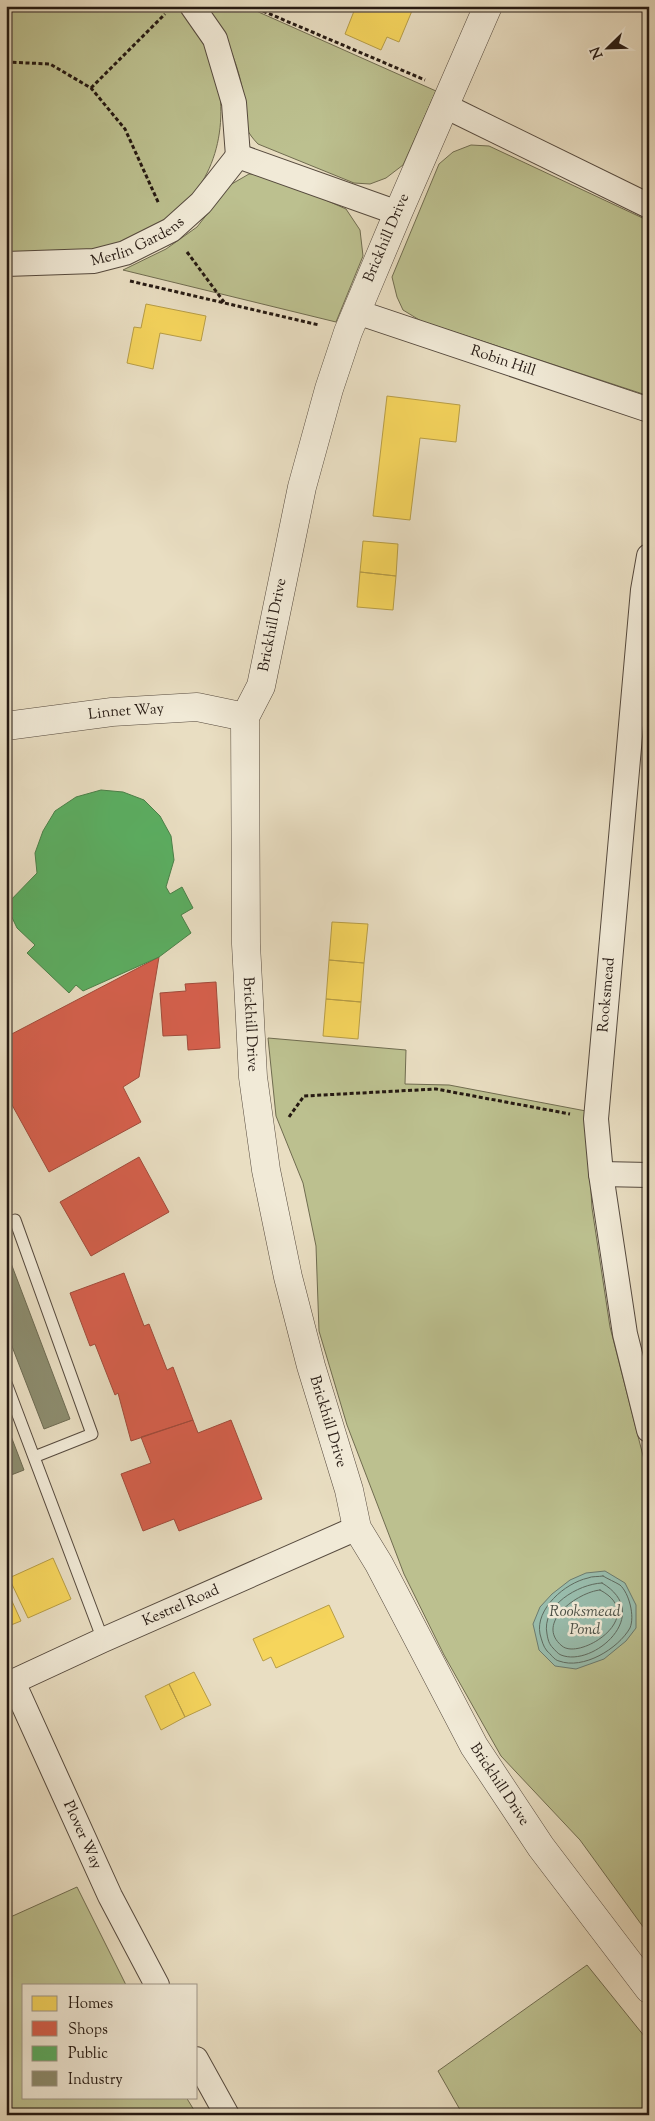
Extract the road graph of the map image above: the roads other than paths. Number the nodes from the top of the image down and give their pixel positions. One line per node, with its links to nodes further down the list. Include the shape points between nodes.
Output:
1 (192, 6): 4 (street, via 215,39 234,103)
2 (488, 6): 3 (street, Brickhill Drive)
3 (448, 99): 5 (street); 6 (street, Brickhill Drive)
4 (238, 156): 6 (street); 7 (street, Merlin Gardens, via 201,203 171,230 125,253 94,261)
5 (649, 206)
6 (398, 213): 8 (street, Brickhill Drive)
7 (6, 264)
8 (353, 322): 9 (street, Robin Hill); 11 (street, Brickhill Drive, via 329,389 302,487 261,686)
9 (649, 410)
10 (649, 556): 13 (street, Rooksmead, via 643,590 596,1119)
11 (245, 717): 12 (street, Linnet Way, via 197,707 112,712); 19 (street, Brickhill Drive, via 246,944 253,1076 266,1170 288,1277)
12 (6, 726)
13 (602, 1174): 14 (street); 17 (street, Rooksmead, via 625,1334)
14 (649, 1175)
15 (15, 1220): 18 (lane, via 92,1434)
16 (6, 1382): 18 (lane)
17 (649, 1430)
18 (34, 1457): 20 (lane)
19 (357, 1528): 20 (street, Kestrel Road); 22 (street, Brickhill Drive, via 474,1746 541,1848)
20 (103, 1640): 21 (street, Kestrel Road)
21 (10, 1684): 23 (street, Plover Way, via 110,1896)
22 (647, 1983)
23 (156, 1984)
24 (198, 2063): 25 (street)
25 (227, 2115)

